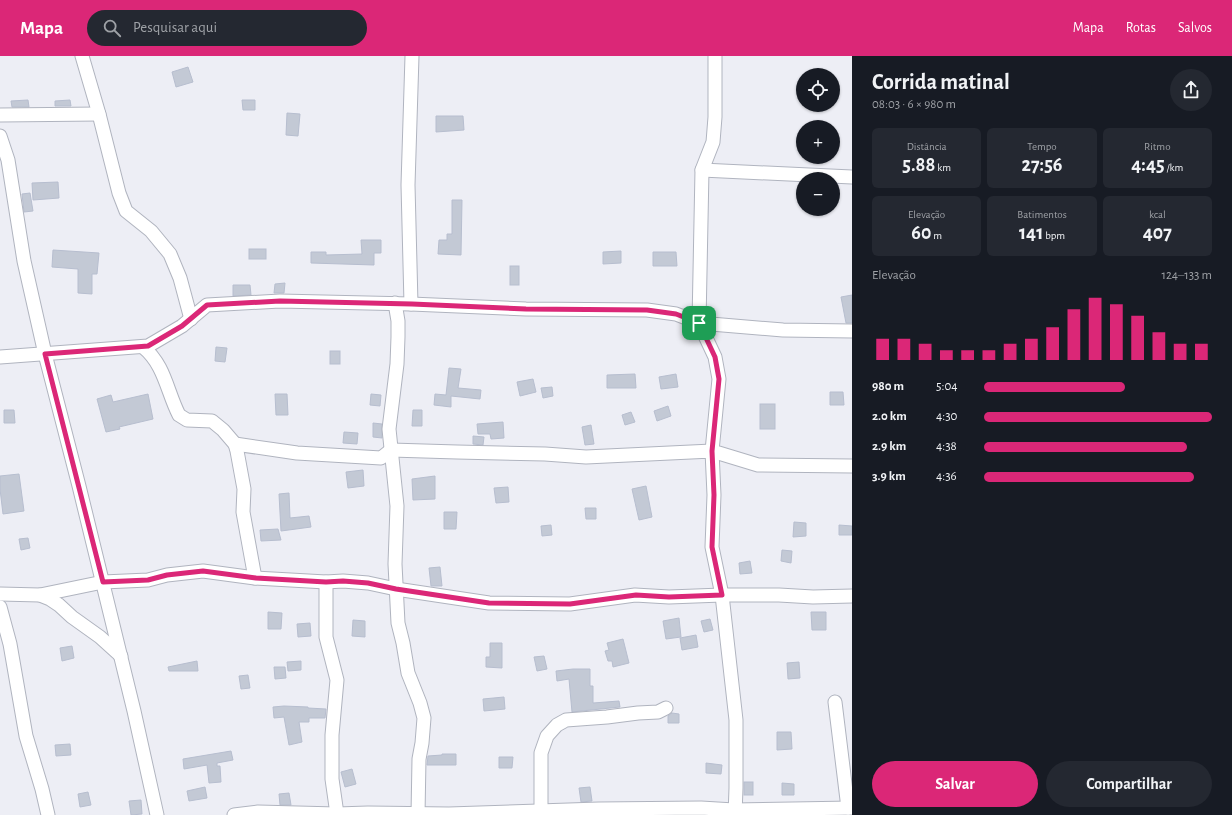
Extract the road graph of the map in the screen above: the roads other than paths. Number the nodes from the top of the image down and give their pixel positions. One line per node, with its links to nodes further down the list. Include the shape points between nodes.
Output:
1 (82, 56): 4 (street)
2 (412, 56): 10 (street, via 408,185)
3 (715, 56): 7 (street, via 713,142)
4 (99, 114): 5 (street); 11 (street, via 126,211 151,231 170,254 180,278)
5 (0, 115)
6 (0, 136): 15 (street, via 8,160 24,262)
7 (702, 170): 8 (street); 12 (street)
8 (852, 177)
9 (394, 303): 10 (street); 11 (street, via 280,301 207,305); 18 (street, via 398,327 397,364 389,429)
10 (412, 304): 12 (street, via 526,309 647,310 676,314)
11 (191, 318): 14 (street, via 170,334)
12 (699, 323): 13 (street, via 783,330); 19 (street, via 715,357 719,379)
13 (852, 331)
14 (143, 347): 15 (street); 17 (street, via 159,364 179,415 187,420 212,421)
15 (45, 354): 16 (street); 22 (street)
16 (0, 357)
17 (235, 444): 18 (street, via 297,454 381,458); 21 (street, via 244,489 243,512)
18 (391, 450): 19 (street, via 586,457); 24 (street, via 396,506)
19 (712, 451): 20 (street, via 758,465); 27 (street, via 712,547)
20 (852, 466)
21 (256, 578): 22 (street, via 203,571 148,580); 23 (street)
22 (103, 582): 26 (street); 30 (street)
23 (326, 582): 24 (street, via 368,583); 38 (street, via 326,637 337,680 332,735 332,779)
24 (396, 589): 27 (street, via 489,603 570,604 636,595); 39 (street, via 398,623 408,673 424,718 419,759)
25 (0, 594): 26 (street)
26 (40, 595): 30 (street, via 59,605)
27 (722, 595): 28 (street); 36 (street, via 736,720)
28 (852, 596)
29 (0, 607): 40 (street, via 10,644 26,736)
30 (120, 656): 41 (street)
31 (835, 702): 33 (street)
32 (666, 708): 35 (street, via 658,712 566,720 557,725 547,736 541,753)
33 (850, 808): 36 (street)
34 (656, 812): 35 (street); 36 (street, via 701,808)
35 (541, 813): 39 (street)
36 (735, 813)
37 (258, 814): 38 (street); 42 (street)
38 (337, 814): 39 (street)
39 (418, 814)
40 (48, 815)
41 (158, 815)
42 (234, 815)

